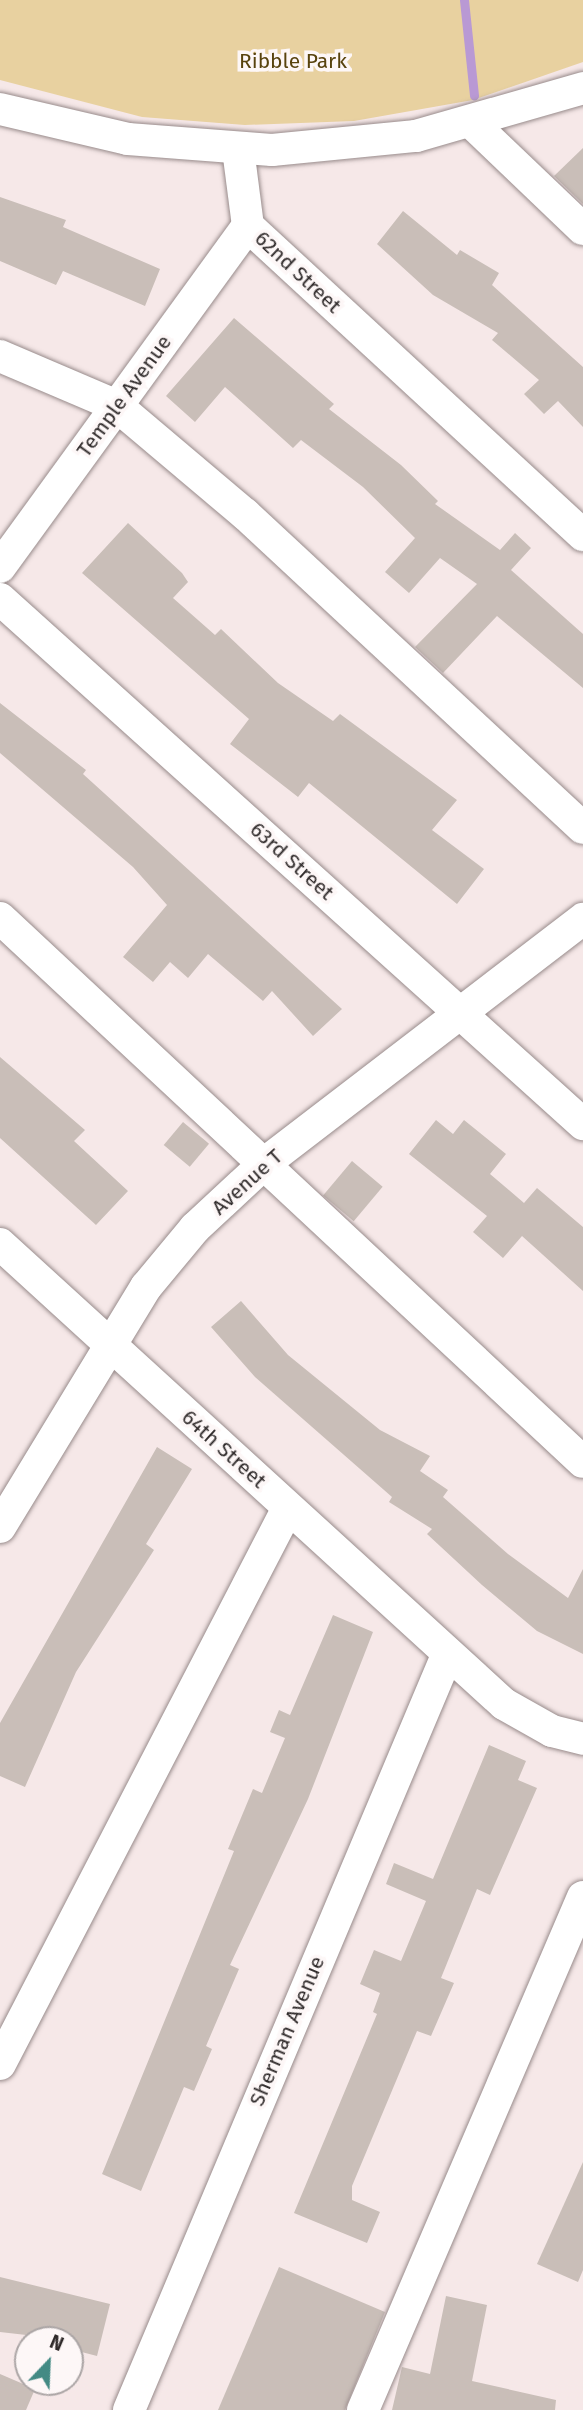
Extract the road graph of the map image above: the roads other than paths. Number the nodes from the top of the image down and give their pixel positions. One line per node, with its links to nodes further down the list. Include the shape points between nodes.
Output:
1 (583, 88): 3 (street)
2 (0, 109): 4 (street, via 128,139)
3 (473, 124): 4 (street, via 344,146); 6 (street)
4 (238, 149): 5 (street, 62nd Street)
5 (248, 226): 8 (street, Temple Avenue); 9 (street, 62nd Street)
6 (583, 229)
7 (0, 356): 8 (street)
8 (117, 406): 10 (street, Temple Avenue); 12 (street, via 245,514)
9 (583, 535)
10 (0, 567)
11 (0, 599): 15 (street, 63rd Street)
12 (583, 828)
13 (0, 918): 17 (street)
14 (583, 919): 15 (street, Avenue T)
15 (460, 1012): 16 (street, 63rd Street); 17 (street, Avenue T)
16 (583, 1124)
17 (265, 1163): 19 (street, Avenue T, via 195,1228 146,1287); 20 (street)
18 (0, 1244): 19 (street, 64th Street)
19 (111, 1346): 21 (street, 64th Street); 22 (street, Avenue T)
20 (583, 1462)
21 (288, 1508): 23 (street, 64th Street); 26 (street)
22 (0, 1527)
23 (448, 1653): 24 (street, 64th Street, via 505,1704 552,1731); 27 (street, Sherman Avenue)
24 (583, 1739)
25 (583, 1897): 28 (street)
26 (0, 2064)
27 (129, 2410)
28 (363, 2410)

